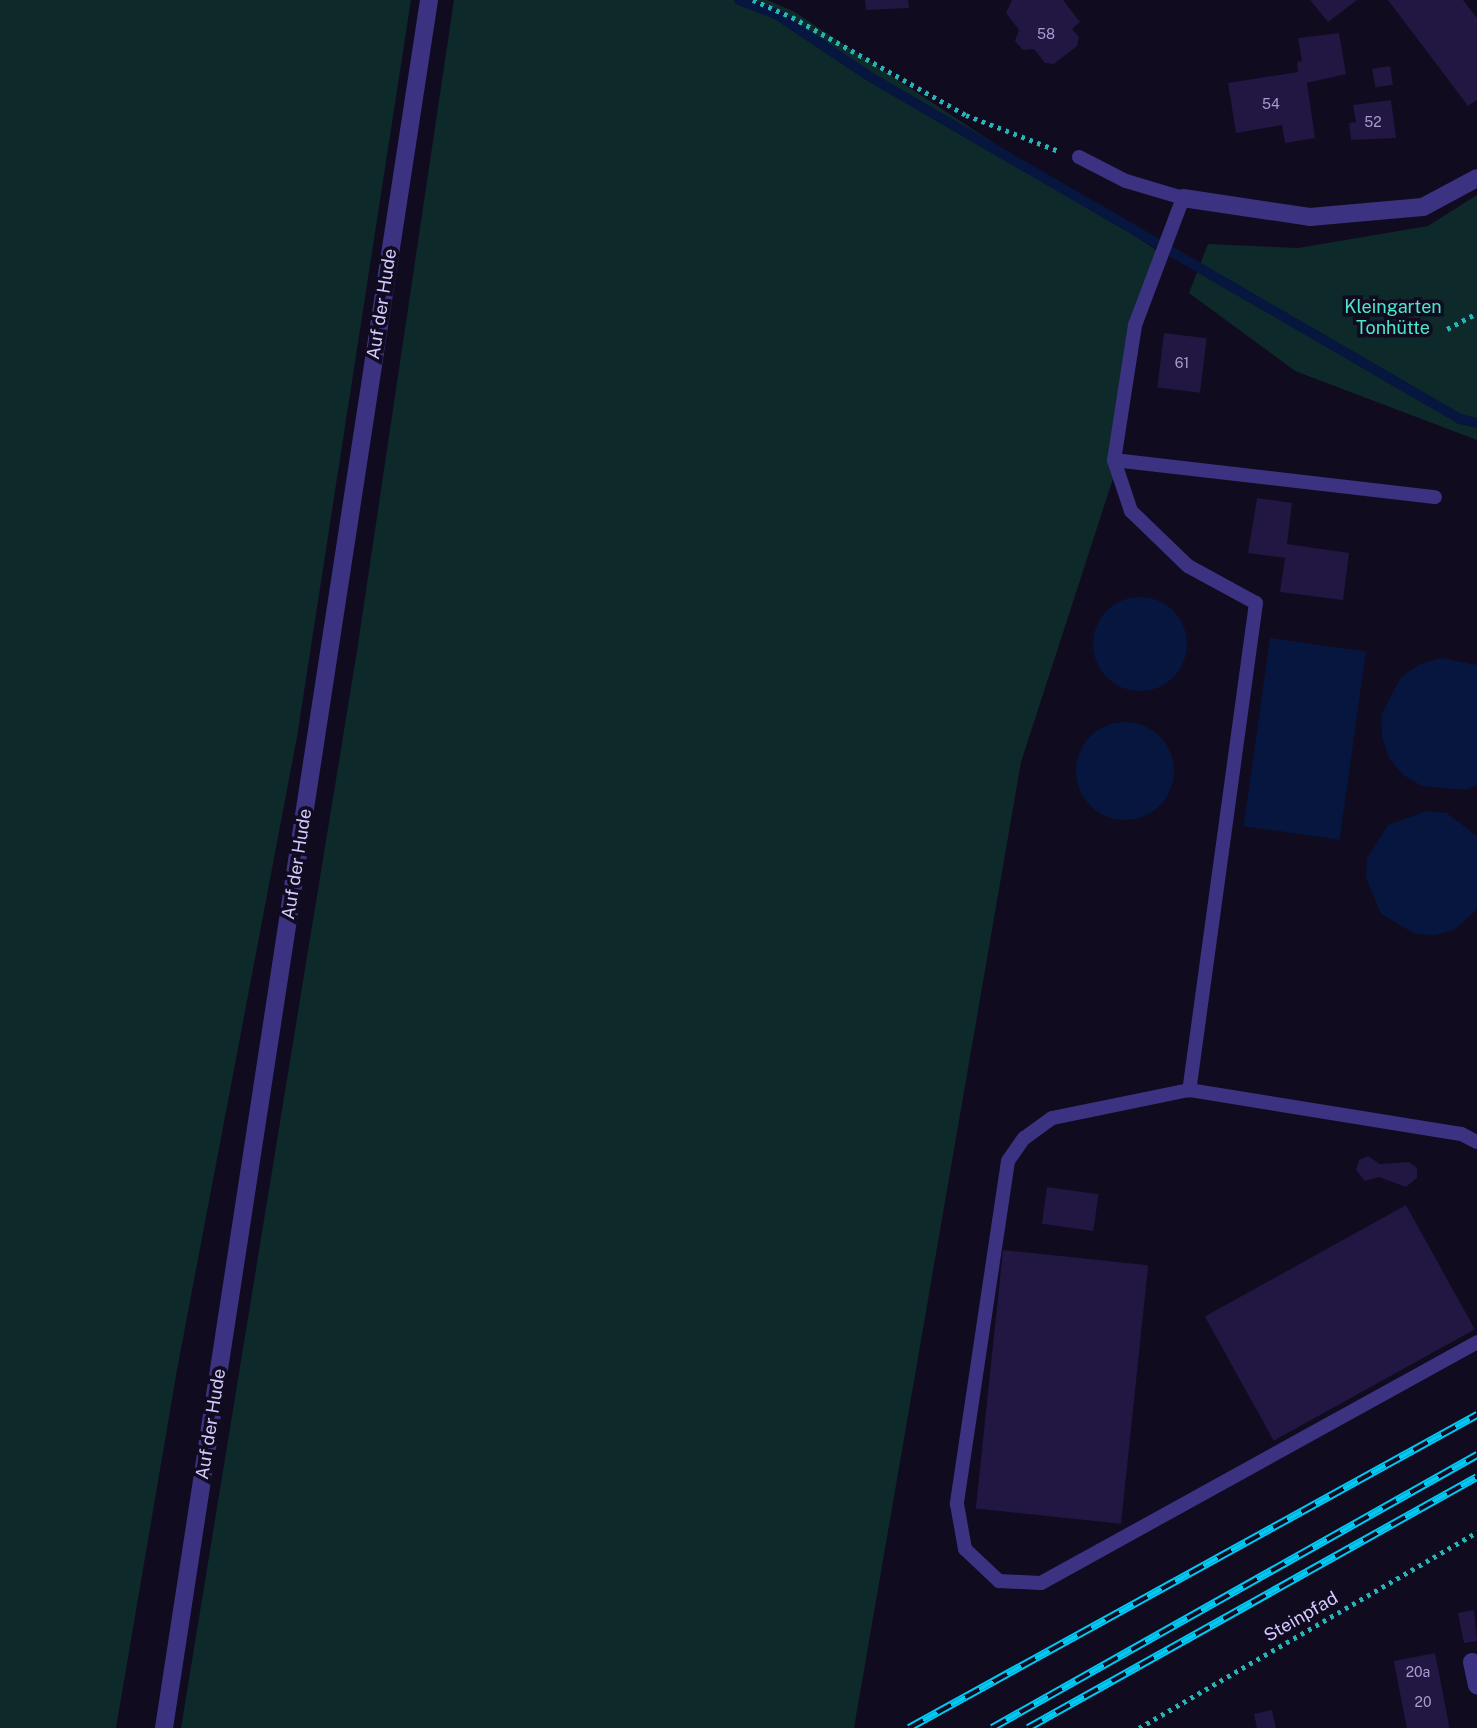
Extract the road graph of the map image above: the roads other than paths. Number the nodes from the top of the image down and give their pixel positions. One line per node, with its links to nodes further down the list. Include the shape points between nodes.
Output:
1 (429, 0): 12 (street, Auf der Hude)
2 (1079, 157): 4 (lane, via 1126,181)
3 (1477, 178): 4 (street, via 1423,207 1310,217)
4 (1183, 198): 5 (lane, via 1135,325)
5 (1114, 460): 6 (lane); 7 (lane, via 1131,511 1146,531 1188,566 1256,603)
6 (1435, 497)
7 (1189, 1090): 8 (lane, via 1461,1134); 9 (lane, via 1052,1118 1024,1138 1008,1161 957,1504 965,1549 981,1569 999,1581 1041,1583)
8 (1477, 1142)
9 (1477, 1342)
10 (1472, 1662): 11 (street)
11 (1477, 1685)
12 (164, 1728)

